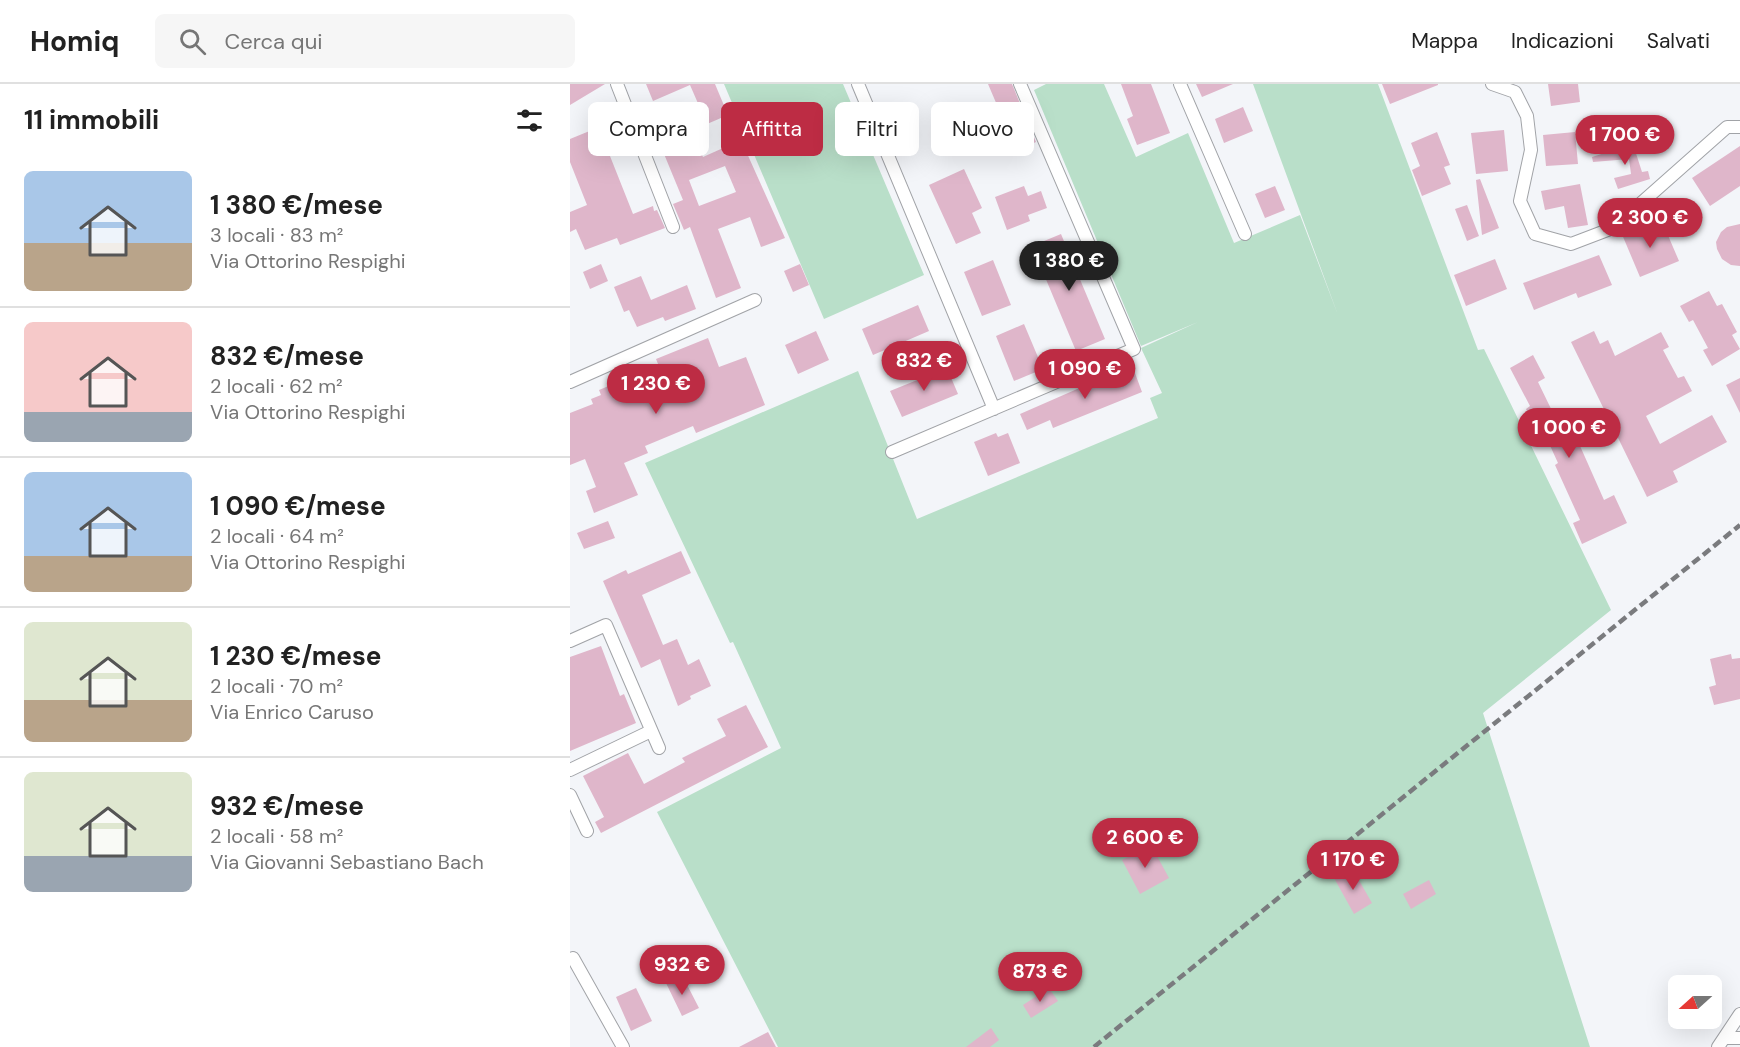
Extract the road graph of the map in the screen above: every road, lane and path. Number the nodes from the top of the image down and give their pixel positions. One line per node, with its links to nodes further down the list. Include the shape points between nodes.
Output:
1 (617, 84): 7 (street)
2 (858, 84): 11 (street)
3 (1020, 84): 11 (street, via 1134,349)
4 (1180, 84): 8 (street)
5 (1492, 84): 6 (street, via 1515,92 1527,116 1531,150 1520,201 1535,234 1571,244 1613,228 1727,127)
6 (1740, 127)
7 (673, 227)
8 (1245, 234)
9 (755, 300): 10 (street)
10 (570, 382)
11 (994, 409): 12 (street)
12 (892, 453)
13 (570, 641): 14 (street, via 606,626)
14 (651, 731): 15 (street); 16 (street)
15 (658, 748)
16 (570, 770)
17 (570, 795): 18 (street)
18 (587, 831)
19 (573, 958): 23 (street)
20 (1740, 1014): 22 (street)
21 (1740, 1038): 22 (street)
22 (1721, 1042)
23 (623, 1047)

